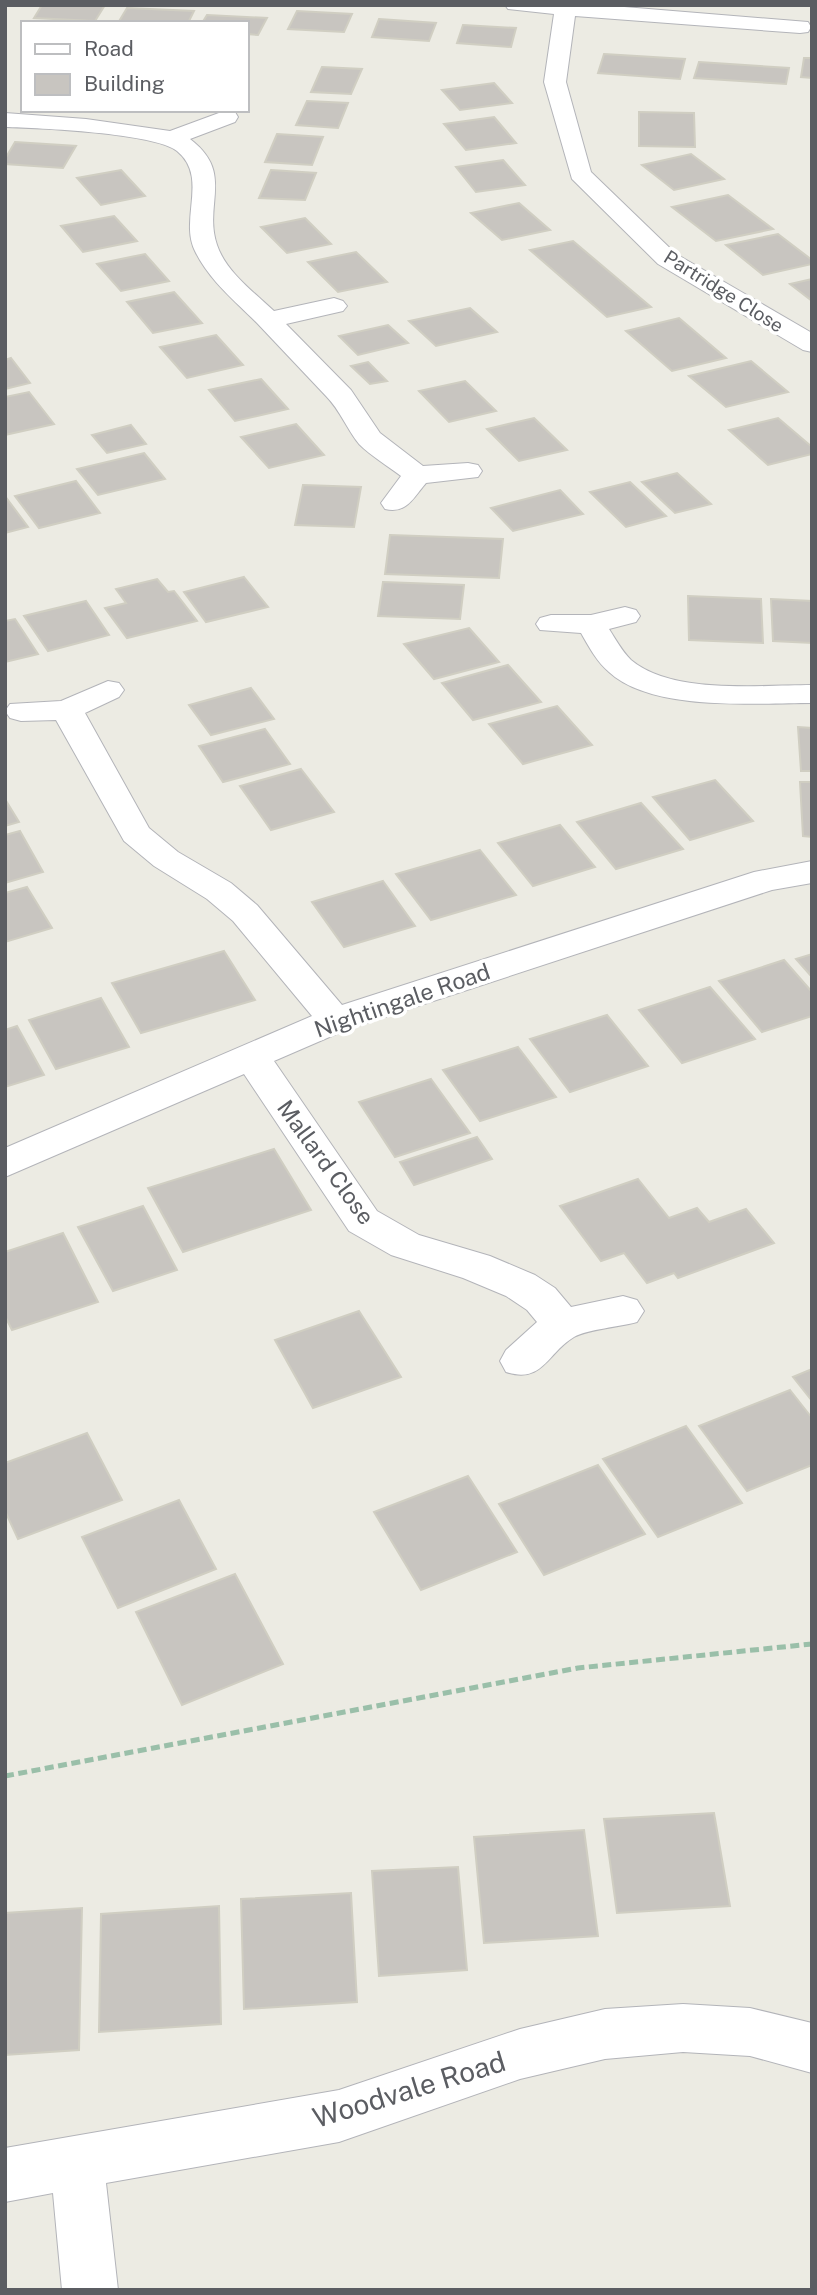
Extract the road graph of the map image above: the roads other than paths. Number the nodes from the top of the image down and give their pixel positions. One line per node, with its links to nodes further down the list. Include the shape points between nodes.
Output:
1 (515, 5): 3 (street)
2 (764, 5): 4 (street)
3 (565, 9): 4 (street); 11 (street, Partridge Close, via 555,82 580,174 667,259)
4 (752, 23): 5 (street)
5 (800, 27)
6 (228, 117): 8 (street)
7 (5, 120): 8 (street, via 85,124)
8 (172, 138): 10 (street, via 187,148 204,175 202,236 206,251)
9 (334, 306): 10 (street)
10 (268, 320): 13 (street, via 341,396 370,439)
11 (812, 344)
12 (468, 471): 13 (street)
13 (417, 474): 14 (street)
14 (395, 503)
15 (625, 616): 17 (street)
16 (551, 624): 17 (street)
17 (591, 624): 19 (street, via 621,667 663,688)
18 (108, 690): 20 (street)
19 (812, 694)
20 (66, 710): 21 (street); 23 (street, via 136,834 245,913)
21 (21, 711)
22 (812, 872): 23 (street, Nightingale Road, via 766,880)
23 (335, 1020): 24 (street, Nightingale Road)
24 (251, 1056): 25 (street, Nightingale Road); 27 (street, Mallard Close, via 363,1221 381,1236 513,1282 541,1299)
25 (5, 1164)
26 (623, 1311): 27 (street)
27 (562, 1324): 28 (street)
28 (521, 1361)
29 (812, 2048): 30 (street, Woodvale Road, via 737,2031 683,2028 605,2034 520,2054 339,2116)
30 (77, 2164): 31 (street, Woodvale Road); 32 (street)
31 (5, 2175)
32 (90, 2290)

